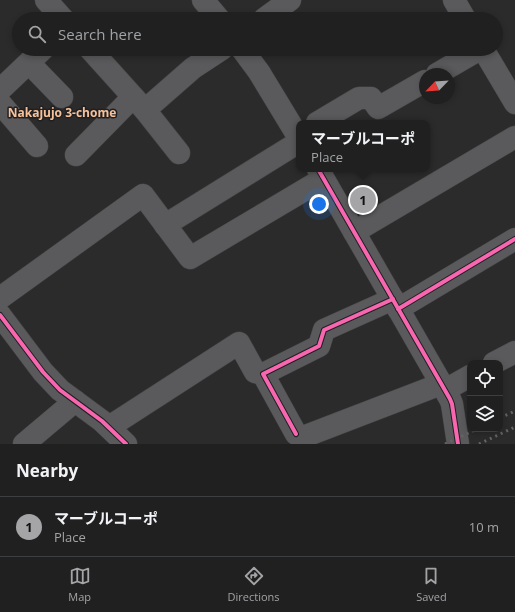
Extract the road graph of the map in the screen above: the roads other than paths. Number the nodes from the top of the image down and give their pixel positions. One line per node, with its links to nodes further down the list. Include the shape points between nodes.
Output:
1 (46, 0): 4 (street)
2 (203, 0): 5 (street)
3 (290, 0): 6 (street)
4 (57, 12)
5 (213, 12)
6 (274, 12)
7 (36, 56): 15 (street); 16 (street)
8 (96, 56): 19 (street)
9 (211, 56): 19 (street)
10 (247, 56): 21 (street)
11 (469, 56): 13 (street)
12 (486, 56): 17 (street)
13 (448, 68)
14 (419, 85): 20 (street, via 380,113 371,98 359,98)
15 (0, 90)
16 (62, 97)
17 (514, 98)
18 (0, 103): 24 (street)
19 (139, 103): 25 (street); 26 (street)
20 (322, 120)
21 (296, 134)
22 (515, 136): 29 (street)
23 (296, 138): 28 (street)
24 (37, 146)
25 (179, 153)
26 (76, 155)
27 (320, 174): 28 (street, via 190,258); 29 (street)
28 (166, 225): 31 (street, via 143,195)
29 (354, 232): 32 (street)
30 (515, 240): 32 (street)
31 (0, 298)
32 (396, 304): 36 (street, via 324,330 320,346); 38 (street)
33 (0, 315): 39 (street, via 43,372)
34 (515, 352): 35 (street)
35 (500, 360)
36 (263, 374): 40 (street, via 256,372 239,343); 41 (street)
37 (467, 377): 38 (street)
38 (443, 387): 41 (street); 44 (street, via 452,404)
39 (75, 401): 40 (street); 42 (street)
40 (109, 427): 43 (street)
41 (291, 439)
42 (24, 444)
43 (126, 444)
44 (458, 444)

